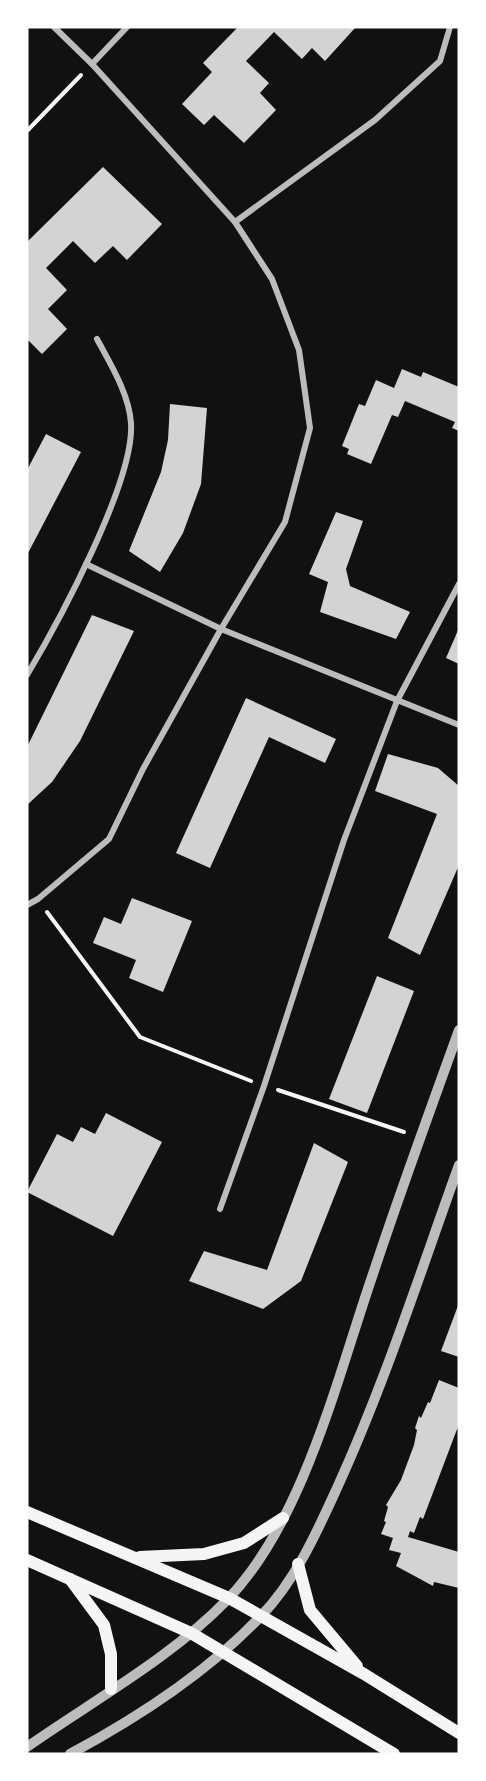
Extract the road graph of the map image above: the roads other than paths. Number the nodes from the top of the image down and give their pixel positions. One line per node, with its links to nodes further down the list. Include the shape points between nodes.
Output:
1 (54, 27): 4 (street)
2 (127, 27): 4 (street)
3 (450, 27): 5 (street, via 440,61 375,120)
4 (92, 64): 5 (street)
5 (235, 222): 9 (street, via 272,279 299,350 310,428 285,522)
6 (97, 339): 7 (street, via 118,378 131,424 124,471)
7 (86, 564): 9 (street); 10 (street)
8 (459, 584): 11 (street)
9 (221, 629): 11 (street); 13 (street, via 109,839)
10 (27, 675)
11 (398, 701): 12 (street); 16 (street, via 344,840)
12 (459, 724)
13 (27, 905)
14 (459, 1030): 18 (street, via 327,1414)
15 (459, 1165): 21 (street, via 353,1452)
16 (220, 1209)
17 (27, 1512): 19 (main road)
18 (283, 1518): 19 (main road, via 244,1543 204,1554); 23 (street, via 258,1561)
19 (138, 1557): 23 (main road)
20 (27, 1560): 22 (main road)
21 (298, 1564): 24 (street); 27 (main road, via 310,1610)
22 (69, 1578): 25 (main road); 28 (main road, via 104,1625 111,1654)
23 (229, 1598): 24 (main road); 25 (street)
24 (262, 1615): 26 (street); 27 (main road)
25 (191, 1633): 26 (main road); 28 (street)
26 (223, 1652): 31 (street, via 166,1696); 32 (main road)
27 (364, 1674): 29 (main road)
28 (111, 1689): 30 (street)
29 (459, 1733)
30 (27, 1747)
31 (70, 1754)
32 (394, 1754)

